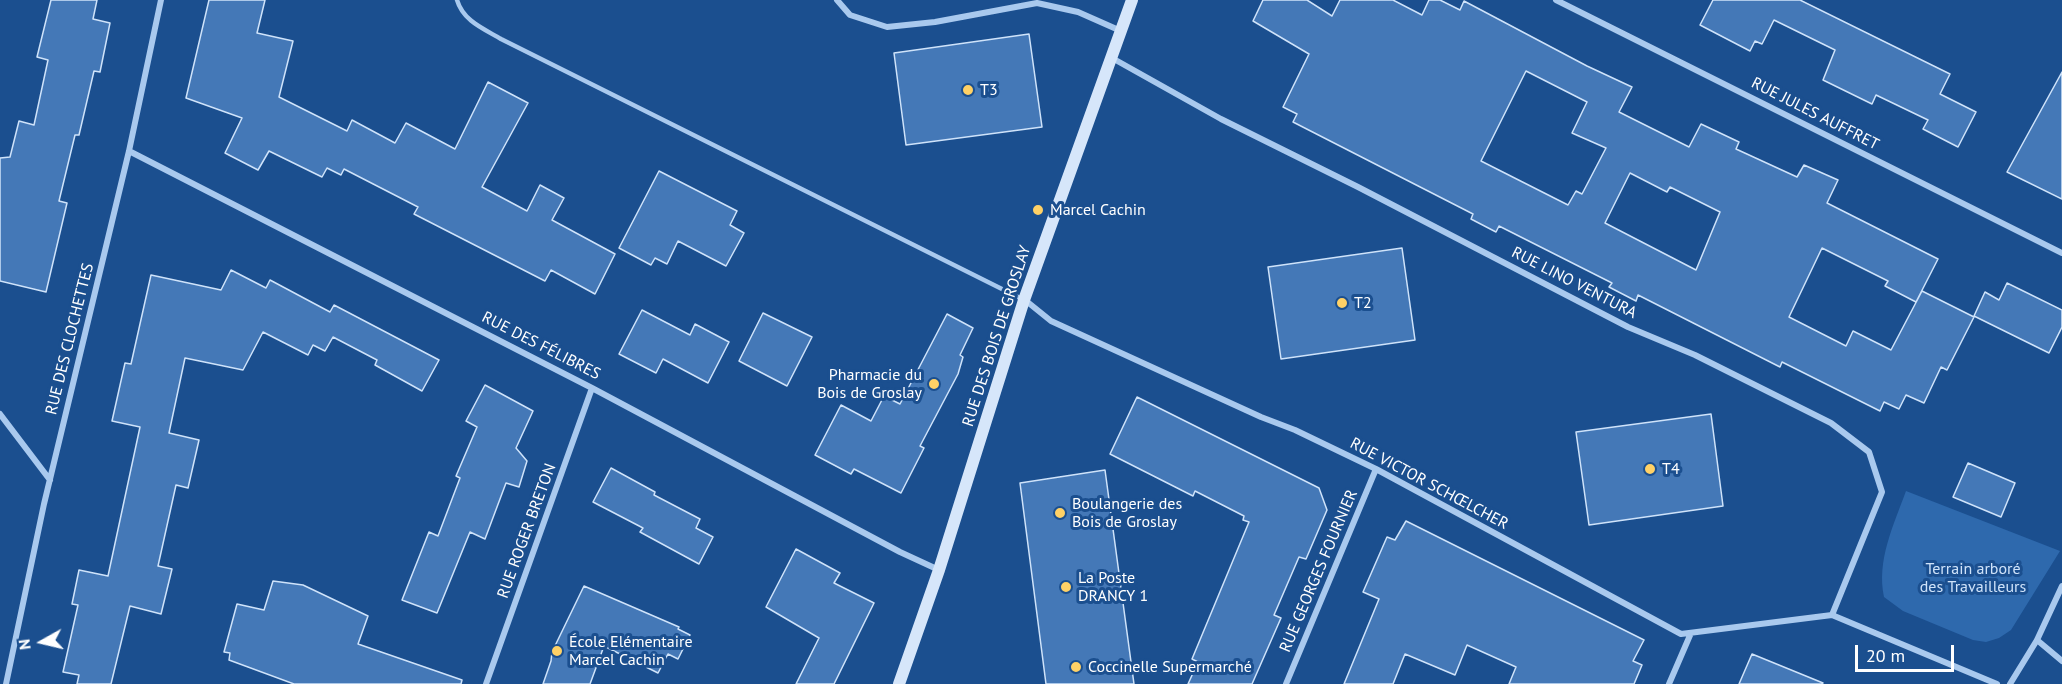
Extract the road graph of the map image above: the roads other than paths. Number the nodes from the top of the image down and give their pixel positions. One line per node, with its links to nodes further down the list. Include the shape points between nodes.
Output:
1 (161, 0): 8 (street, RUE DES CLOCHETTES)
2 (457, 0): 10 (lane, via 468,19 501,39)
3 (837, 0): 6 (street, via 850,15 887,27 1037,3 1078,12)
4 (1132, 0): 6 (street, RUE DES BOIS DE GROSLAY)
5 (1556, 0): 9 (street, RUE JULES AUFFRET)
6 (1122, 31): 7 (street, RUE DES BOIS DE GROSLAY)
7 (1112, 58): 10 (street, RUE DES BOIS DE GROSLAY); 17 (street, RUE LINO VENTURA, via 1221,119 1628,327 1695,355 1831,423 1869,452 1882,492)
8 (129, 151): 11 (street, RUE DES FÉLIBRES); 14 (street, RUE DES CLOCHETTES)
9 (2062, 253)
10 (1024, 300): 13 (street, RUE VICTOR SCHŒLCHER, via 1051,321); 15 (street, RUE DES BOIS DE GROSLAY)
11 (592, 388): 15 (street, RUE DES FÉLIBRES); 22 (street, RUE ROGER BRETON)
12 (0, 414): 14 (street)
13 (1376, 469): 18 (street, RUE VICTOR SCHŒLCHER, via 1681,634); 24 (street, RUE GEORGES FOURNIER)
14 (50, 480): 21 (street, RUE DES CLOCHETTES)
15 (939, 570): 23 (street, RUE DES BOIS DE GROSLAY)
16 (2062, 586): 19 (street)
17 (1832, 615): 18 (street, RUE VICTOR SCHŒLCHER); 26 (street)
18 (1691, 633): 25 (street)
19 (2037, 640): 20 (street); 27 (street)
20 (2062, 662)
21 (6, 684)
22 (486, 684)
23 (899, 684)
24 (1286, 684)
25 (1669, 684)
26 (1997, 684)
27 (2010, 684)

